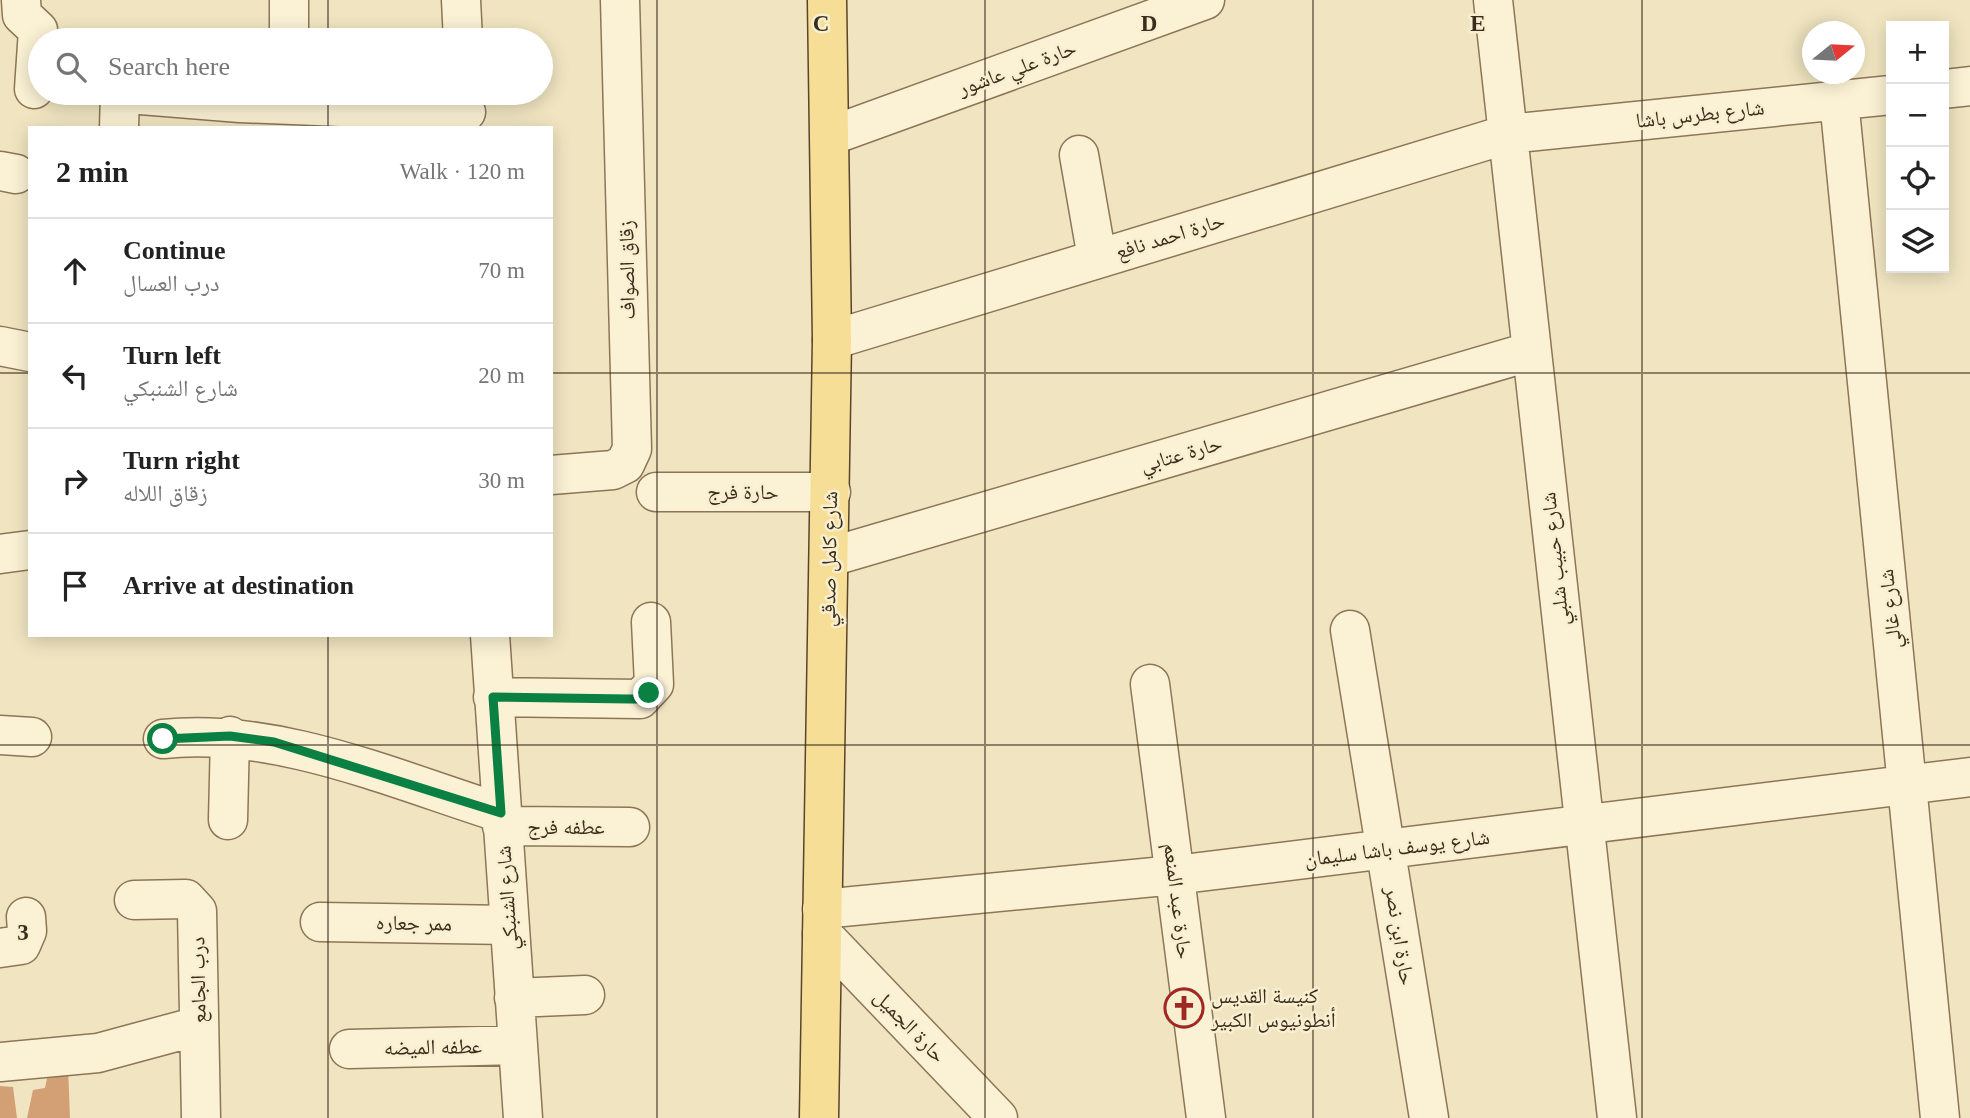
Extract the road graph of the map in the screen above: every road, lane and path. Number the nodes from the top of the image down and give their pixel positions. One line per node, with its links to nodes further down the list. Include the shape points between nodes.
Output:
1 (21, 0): 8 (street, via 22,15)
2 (289, 0): 9 (street)
3 (461, 0): 10 (street)
4 (620, 0): 30 (street, زقاق الصواف, via 632,449 625,464 613,470)
5 (827, 0): 23 (main road, شارع كامل صدقي)
6 (1205, 0): 23 (street, حارة علي عاشور)
7 (1493, 0): 22 (street, شارع حبيب شلبي)
8 (35, 28)
9 (289, 28)
10 (462, 28)
11 (1970, 86): 12 (street)
12 (1949, 88)
13 (1886, 95): 14 (street, شارع بطرس باشا)
14 (1839, 100): 22 (street, شارع بطرس باشا); 44 (street, شارع غالي)
15 (118, 105): 21 (street)
16 (184, 105): 20 (street)
17 (271, 105): 20 (street)
18 (378, 105): 19 (street)
19 (466, 111)
20 (239, 115)
21 (119, 126)
22 (1508, 135): 25 (street, حارة احمد نافع); 28 (street, شارع حبيب شلبي)
23 (830, 136): 26 (main road, شارع كامل صدقي)
24 (1079, 155): 25 (street)
25 (1097, 258): 26 (street, حارة احمد نافع)
26 (832, 340): 32 (main road, شارع كامل صدقي)
27 (0, 346): 29 (street)
28 (1532, 351): 35 (street, حارة عتابي); 47 (street, شارع حبيب شلبي)
29 (28, 352)
30 (553, 475)
31 (656, 492): 32 (street, حارة فرج)
32 (831, 492): 35 (main road, شارع كامل صدقي)
33 (28, 550): 34 (street)
34 (0, 554)
35 (830, 557): 53 (main road, شارع كامل صدقي)
36 (651, 622): 40 (street, via 654,684 640,699)
37 (1350, 630): 49 (street, حارة ابن نصر)
38 (490, 637): 40 (street, شارع الشنبكي)
39 (1150, 684): 50 (street, حارة عبد المنعم)
40 (493, 697): 46 (street, شارع الشنبكي)
41 (230, 736): 42 (street, عطفه فرج); 45 (street); 46 (street, عطفه فرج, via 274,742)
42 (163, 739)
43 (1970, 777): 44 (street, شارع يوسف باشا سليمان)
44 (1907, 785): 47 (street, شارع يوسف باشا سليمان); 70 (street, شارع غالي)
45 (228, 820)
46 (502, 820): 48 (street, عطفه فرج); 55 (street, شارع الشنبكي)
47 (1584, 824): 49 (street, شارع يوسف باشا سليمان); 69 (street, شارع حبيب شلبي)
48 (631, 827)
49 (1386, 849): 50 (street, شارع يوسف باشا سليمان); 68 (street, حارة ابن نصر)
50 (1175, 876): 53 (street, شارع يوسف باشا سليمان); 67 (street, حارة عبد المنعم)
51 (134, 900): 59 (street, درب الجامع, via 177,898 193,903 197,911)
52 (26, 917): 56 (street, via 26,940)
53 (822, 921): 65 (main road, شارع كامل صدقي); 66 (street, حارة الجميل)
54 (320, 922): 55 (street, ممر جعاره)
55 (509, 925): 58 (street, شارع الشنبكي)
56 (0, 948)
57 (585, 995): 58 (street)
58 (514, 998): 60 (street, شارع الشنبكي)
59 (198, 1026): 62 (street, via 98,1053); 63 (street, درب الجامع)
60 (518, 1045): 61 (street, عطفه الميضه); 64 (street, شارع الشنبكي)
61 (349, 1049)
62 (0, 1062)
63 (201, 1118)
64 (523, 1118)
65 (819, 1118)
66 (998, 1118)
67 (1206, 1118)
68 (1429, 1118)
69 (1617, 1118)
70 (1940, 1118)

